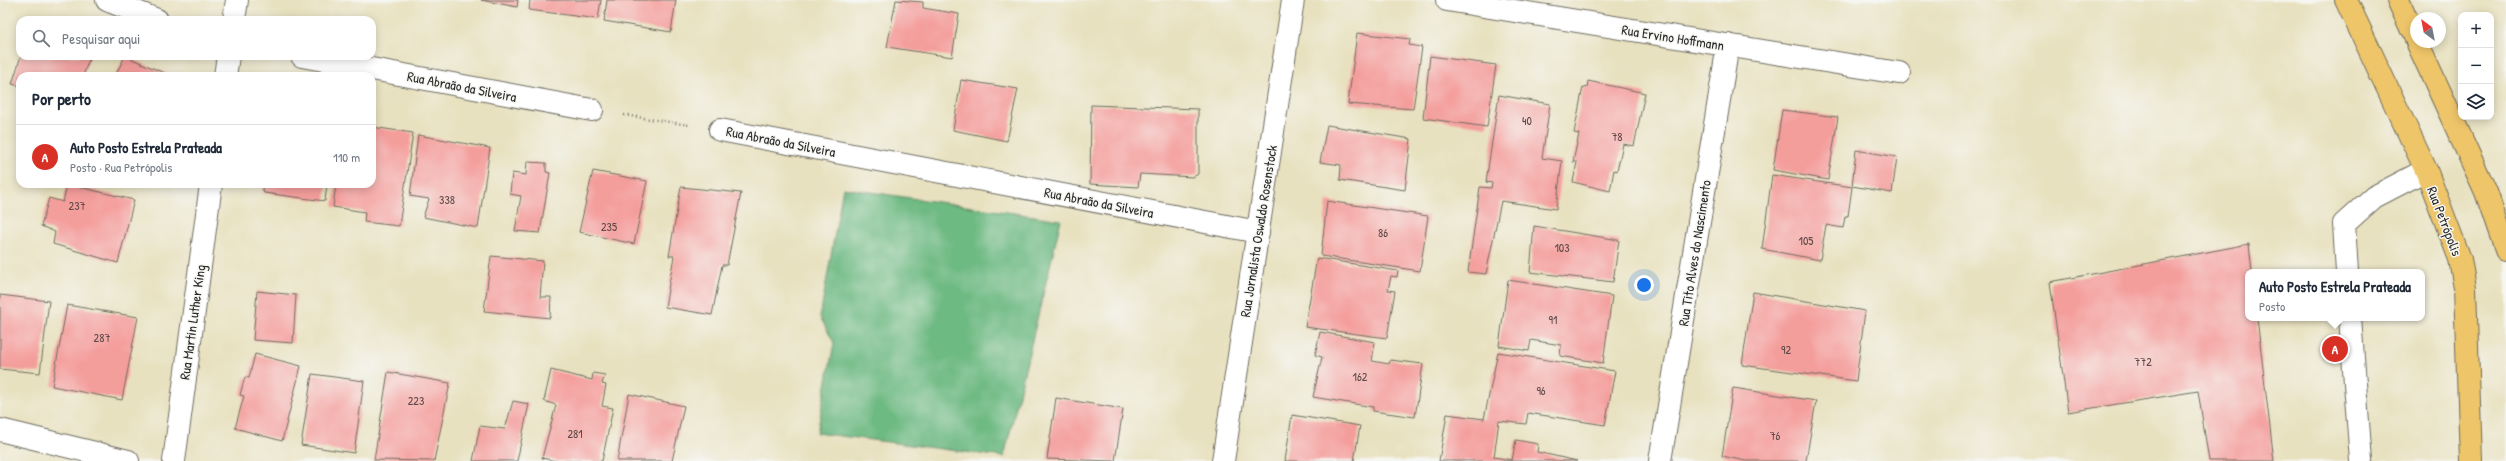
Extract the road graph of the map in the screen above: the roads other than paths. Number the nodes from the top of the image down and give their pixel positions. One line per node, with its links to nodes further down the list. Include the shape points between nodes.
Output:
1 (107, 0): 7 (street)
2 (237, 0): 8 (street)
3 (1293, 0): 21 (street, Rua Jornalista Oswaldo Rosenstock)
4 (1447, 0): 10 (street, Rua Ervino Hoffmann)
5 (2346, 0): 18 (main road, Rua Petrópolis)
6 (2398, 0): 9 (main road)
7 (147, 16)
8 (235, 16)
9 (2410, 26)
10 (1728, 45): 15 (street, Rua Ervino Hoffmann); 29 (street, Rua Tito Alves do Nascimento)
11 (2420, 48): 20 (main road)
12 (228, 60): 14 (street)
13 (323, 60): 16 (street, Rua Abraão da Silveira)
14 (226, 72)
15 (1899, 74)
16 (592, 110)
17 (720, 130): 21 (street, Rua Abraão da Silveira)
18 (2426, 170): 23 (street, via 2374,197 2344,224); 31 (main road, Rua Petrópolis, via 2462,266)
19 (210, 188): 27 (street, Rua Martin Luther King)
20 (2502, 223): 22 (main road)
21 (1258, 232): 28 (street, Rua Jornalista Oswaldo Rosenstock)
22 (2506, 250)
23 (2347, 269)
24 (2350, 321): 30 (street)
25 (0, 430): 26 (street)
26 (128, 461)
27 (174, 461)
28 (1223, 461)
29 (1660, 461)
30 (2361, 461)
31 (2471, 461)

